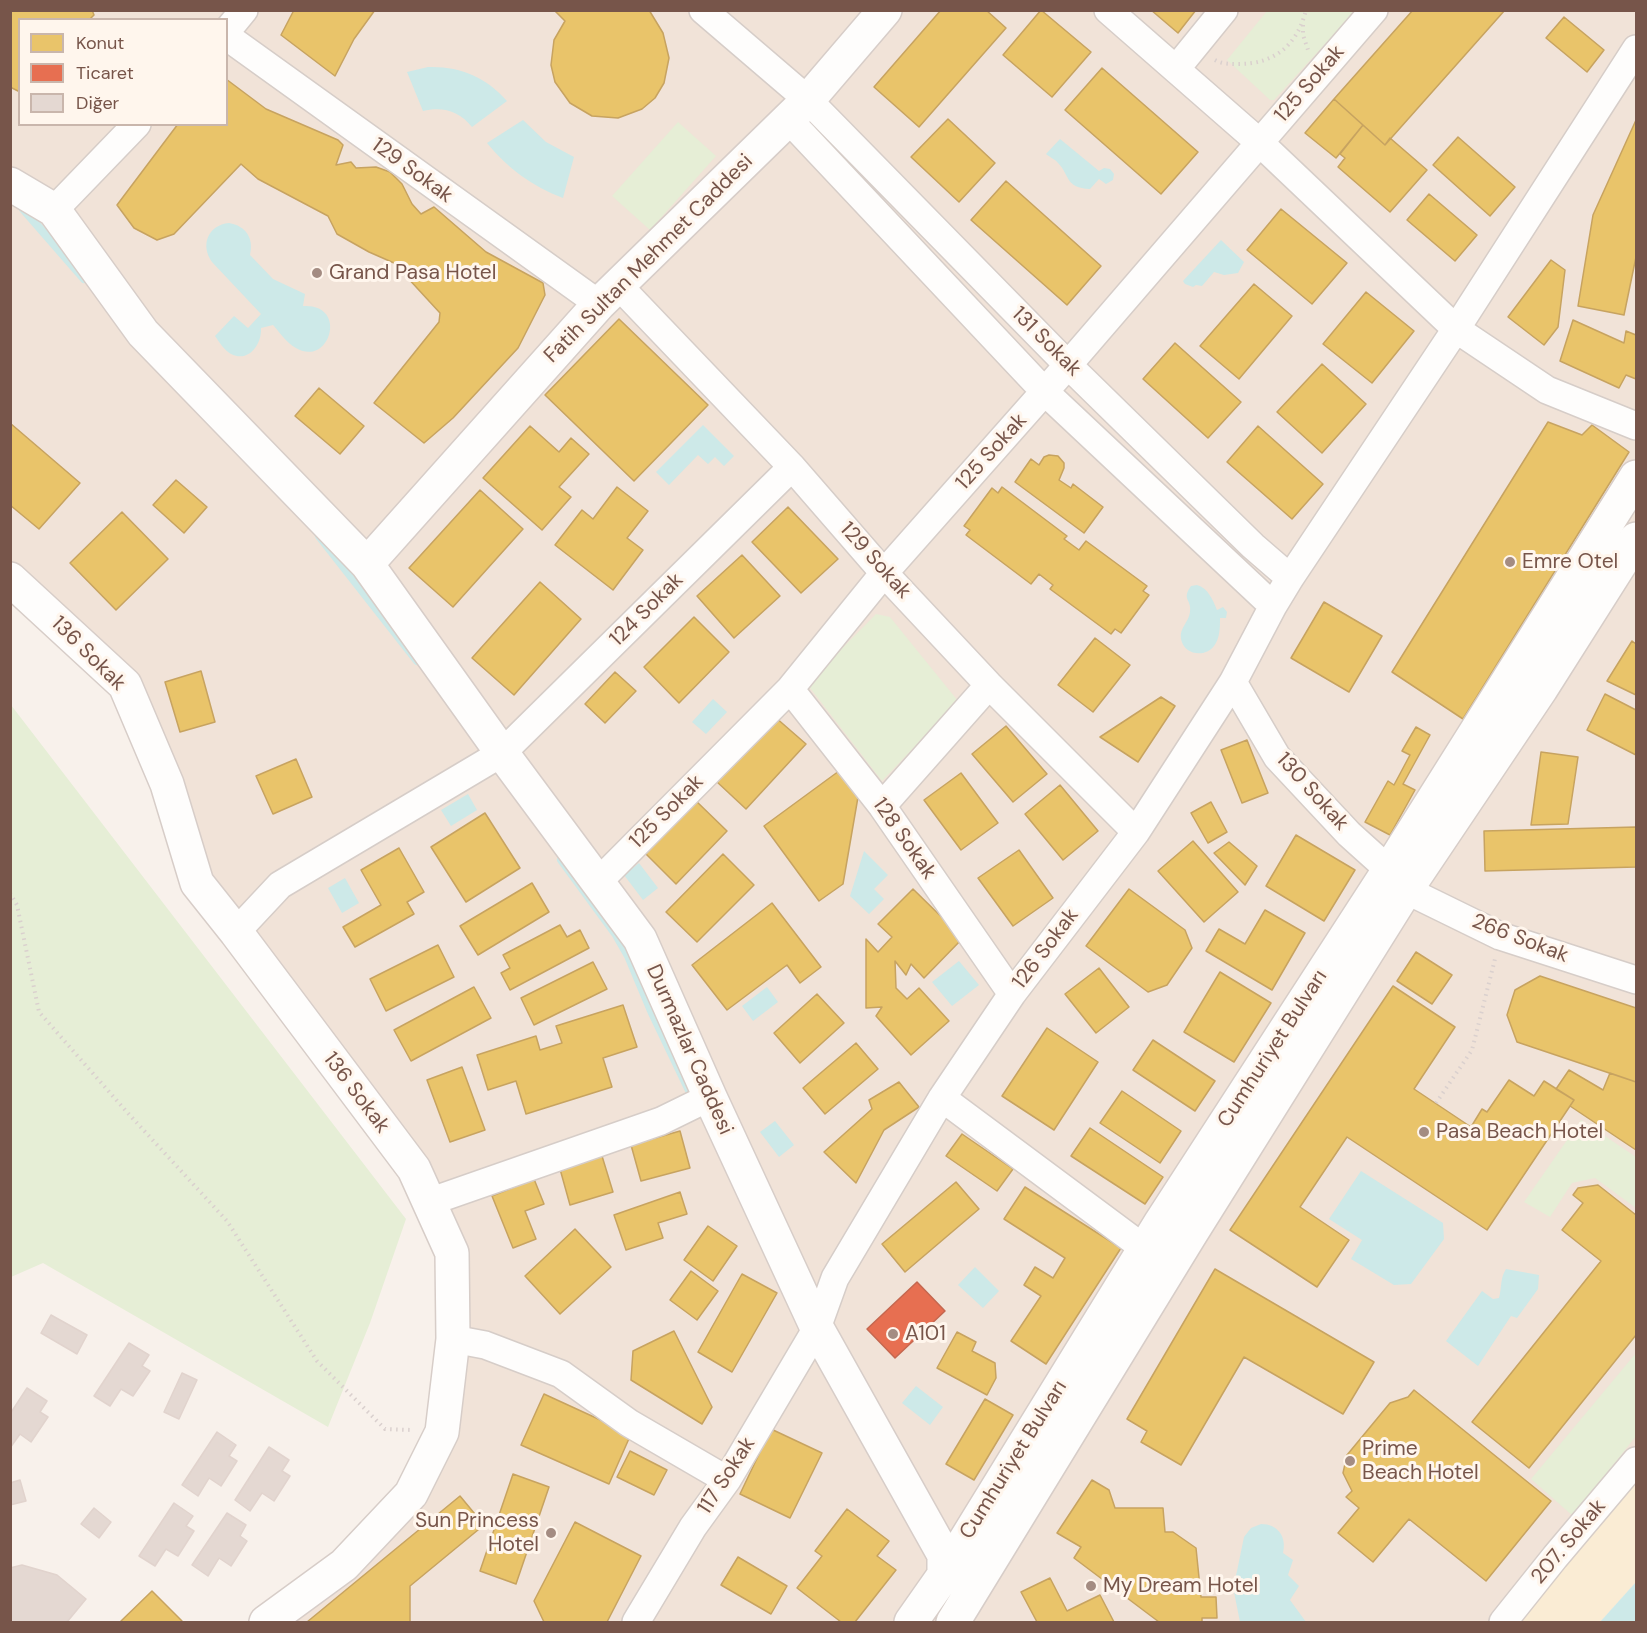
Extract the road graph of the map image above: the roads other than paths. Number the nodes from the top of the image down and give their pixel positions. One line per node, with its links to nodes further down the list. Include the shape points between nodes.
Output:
1 (244, 10): 7 (street)
2 (703, 10): 11 (street)
3 (885, 10): 11 (street, Fatih Sultan Mehmet Caddesi)
4 (1108, 10): 10 (street)
5 (1224, 10): 10 (street)
6 (1374, 10): 13 (street, 125 Sokak)
7 (228, 31)
8 (228, 35): 16 (street, 129 Sokak)
9 (1636, 49): 17 (street, 126 Sokak)
10 (1176, 69): 13 (street)
11 (798, 110): 16 (street, Fatih Sultan Mehmet Caddesi); 18 (street, 131 Sokak); 19 (street)
12 (135, 126): 15 (street)
13 (1259, 142): 17 (street); 18 (street, 125 Sokak)
14 (10, 184): 15 (street)
15 (54, 210): 24 (street, Durmazlar Caddesi, via 143,333)
16 (609, 295): 21 (street, 129 Sokak); 24 (street, Fatih Sultan Mehmet Caddesi)
17 (1456, 329): 20 (street, via 1547,390); 26 (street, 126 Sokak)
18 (1068, 365): 19 (street, 125 Sokak); 26 (street, 131 Sokak)
19 (1045, 392): 25 (street, 125 Sokak); 28 (street)
20 (1636, 426)
21 (792, 467): 25 (street, 129 Sokak); 32 (street, 124 Sokak)
22 (1636, 477): 35 (street, Cumhuriyet Bulvarı)
23 (1636, 538): 35 (street, Cumhuriyet Bulvarı, via 1541,689)
24 (367, 564): 32 (street, Durmazlar Caddesi)
25 (884, 573): 30 (street, 129 Sokak); 31 (street, 125 Sokak)
26 (1290, 578): 28 (street, 126 Sokak)
27 (10, 579): 37 (street, 136 Sokak, via 125,685 167,784 197,883)
28 (1273, 606): 29 (street, 126 Sokak)
29 (1233, 682): 34 (street, 126 Sokak); 35 (street, 130 Sokak, via 1277,757)
30 (990, 685): 33 (street); 34 (street, 129 Sokak)
31 (790, 689): 33 (street, 128 Sokak); 36 (street, 125 Sokak)
32 (502, 753): 36 (street, Durmazlar Caddesi); 37 (street, 124 Sokak, via 280,885)
33 (882, 806): 39 (street, 128 Sokak)
34 (1136, 832): 39 (street, 126 Sokak)
35 (1398, 880): 38 (street, 266 Sokak, via 1500,936); 43 (street, Cumhuriyet Bulvarı)
36 (598, 882): 40 (street, Durmazlar Caddesi, via 640,939)
37 (236, 932): 42 (street, 136 Sokak, via 414,1169)
38 (1636, 980)
39 (1012, 994): 41 (street, 126 Sokak)
40 (710, 1097): 42 (street, via 661,1121); 45 (street, Durmazlar Caddesi)
41 (942, 1098): 44 (street); 45 (street, 126 Sokak, via 836,1278)
42 (429, 1202): 46 (street, 136 Sokak, via 452,1253)
43 (1175, 1228): 44 (street, Cumhuriyet Bulvarı); 50 (street, Cumhuriyet Bulvarı)
44 (1145, 1249): 49 (street, Cumhuriyet Bulvarı)
45 (817, 1328): 48 (street, 117 Sokak); 49 (street, Durmazlar Caddesi, via 944,1555)
46 (453, 1339): 48 (street, via 485,1345 561,1374 629,1423); 51 (street, 136 Sokak, via 442,1432 411,1494 344,1565)
47 (1636, 1461): 54 (street, 207. Sokak)
48 (727, 1480): 52 (street, 117 Sokak, via 693,1527)
49 (944, 1575): 50 (street); 53 (street, Cumhuriyet Bulvarı)
50 (956, 1619)
51 (266, 1623)
52 (636, 1623)
53 (911, 1623)
54 (1503, 1623)

